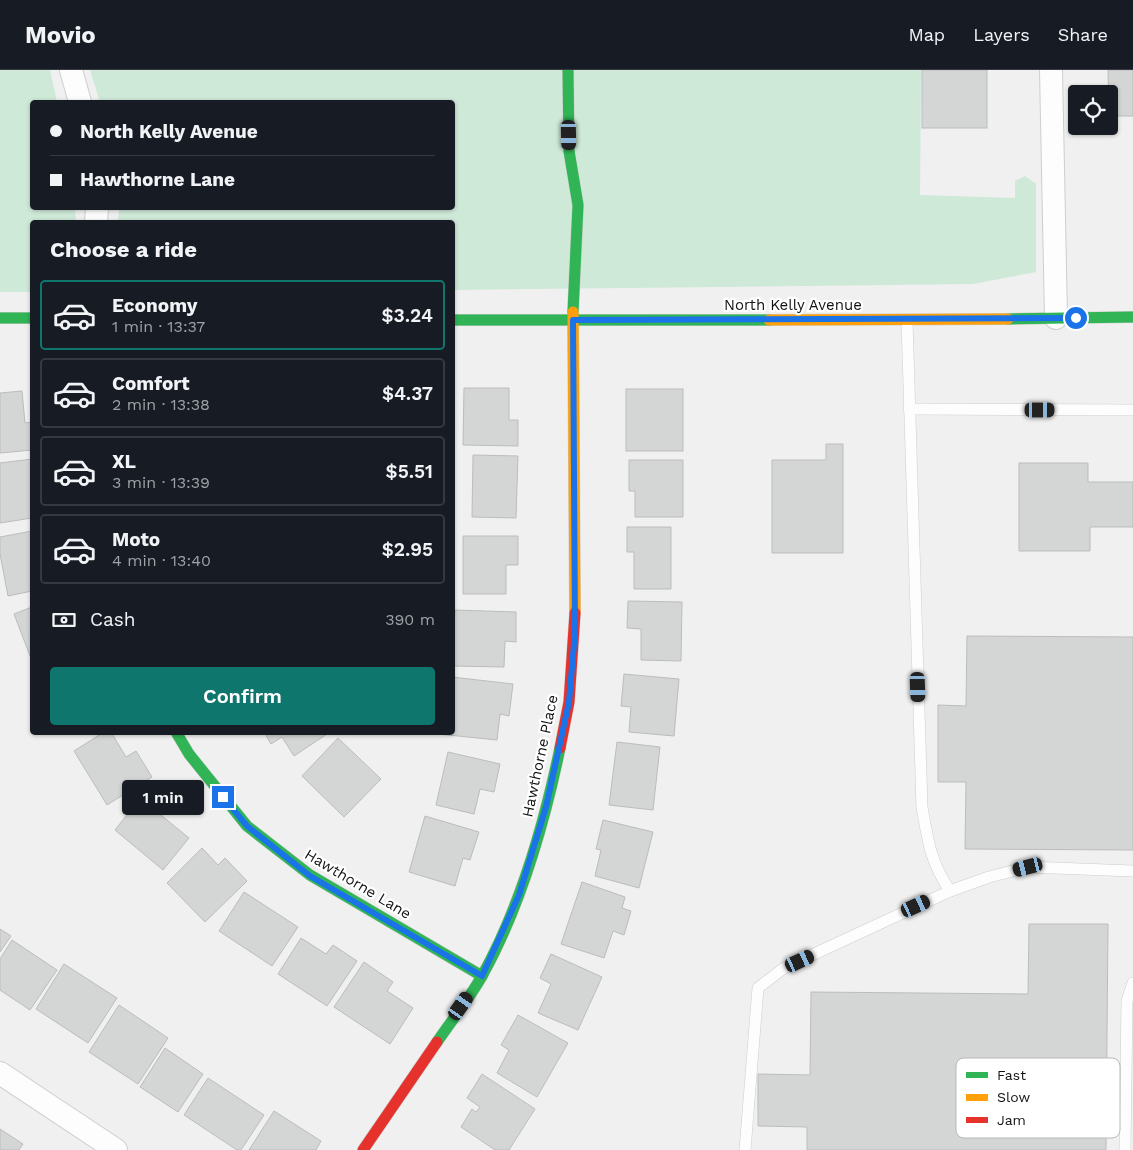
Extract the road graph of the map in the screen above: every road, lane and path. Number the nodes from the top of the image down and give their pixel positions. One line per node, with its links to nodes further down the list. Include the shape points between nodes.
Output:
1 (71, 70): 4 (street)
2 (568, 70): 10 (street, Hawthorne Place, via 569,151 578,206)
3 (1051, 70): 8 (street)
4 (79, 100)
5 (1133, 317): 8 (street, North Kelly Avenue)
6 (0, 318): 7 (street)
7 (30, 318)
8 (1056, 318): 11 (street, North Kelly Avenue)
9 (455, 320): 10 (street, North Kelly Avenue)
10 (573, 320): 11 (street, North Kelly Avenue); 17 (street, Hawthorne Place, via 575,632 569,702 546,807 519,895)
11 (907, 320): 12 (lane)
12 (909, 409): 13 (lane); 16 (lane, via 922,807 936,871)
13 (1133, 410)
14 (178, 735): 17 (street, Hawthorne Lane, via 189,754 247,826 310,876)
15 (1133, 871): 16 (lane, via 1028,867)
16 (950, 891): 22 (lane, via 784,968 758,988)
17 (482, 976): 21 (street, Hawthorne Place)
18 (1133, 983): 23 (lane, via 1127,1001)
19 (0, 1073): 20 (street)
20 (116, 1150)
21 (363, 1150)
22 (745, 1150)
23 (1125, 1150)

